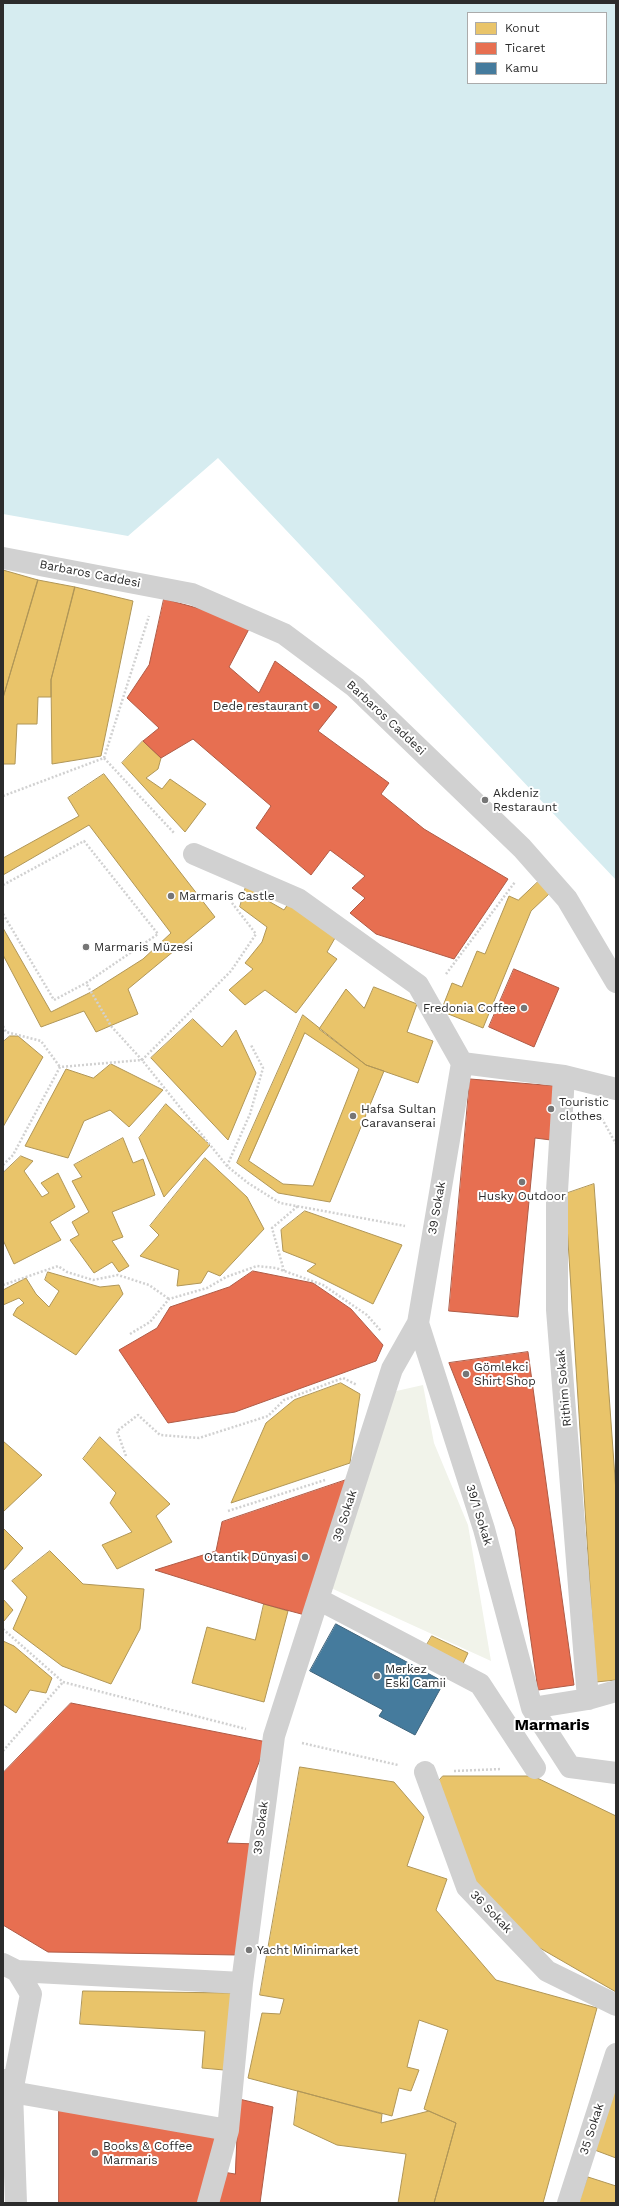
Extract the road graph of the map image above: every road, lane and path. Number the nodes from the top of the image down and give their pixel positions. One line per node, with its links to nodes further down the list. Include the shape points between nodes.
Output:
1 (3, 558): 2 (street, Barbaros Caddesi)
2 (158, 587): 3 (path); 6 (street, Barbaros Caddesi, via 192,594 284,634 355,687)
3 (104, 758): 4 (path); 5 (path)
4 (3, 796)
5 (194, 854): 12 (street, via 298,899 418,985)
6 (532, 859): 10 (street, Barbaros Caddesi, via 567,899); 12 (path)
7 (3, 885): 11 (path, via 84,841 158,934)
8 (227, 897): 17 (path, via 256,934 231,971)
9 (3, 914): 11 (path, via 54,1000)
10 (616, 982)
11 (86, 983): 17 (path, via 112,1026)
12 (426, 1000): 18 (street)
13 (3, 1026): 14 (path)
14 (6, 1032): 15 (path); 19 (path, via 41,1041)
15 (3, 1036)
16 (251, 1045): 23 (path, via 263,1068 250,1114)
17 (142, 1060): 19 (path); 23 (path)
18 (462, 1063): 20 (street); 25 (street, 39 Sokak)
19 (60, 1067): 22 (path, via 13,1155)
20 (564, 1076): 21 (street); 39 (street, Rithim Sokak, via 556,1190 557,1310)
21 (616, 1089)
22 (3, 1165)
23 (227, 1166): 24 (path, via 248,1184 280,1203)
24 (299, 1206): 25 (path); 26 (path, via 272,1228)
25 (434, 1231): 29 (street, 39 Sokak)
26 (284, 1271): 28 (path, via 257,1266 226,1277 206,1288); 31 (path, via 323,1285 367,1315)
27 (3, 1285): 28 (path, via 58,1266 67,1272 93,1280 118,1275 149,1285)
28 (169, 1299): 30 (path, via 150,1322)
29 (418, 1323): 31 (street, 39 Sokak); 40 (street, 39/1 Sokak, via 484,1529)
30 (130, 1334)
31 (401, 1354): 32 (street, 39 Sokak, via 392,1369)
32 (383, 1397): 33 (path, via 343,1378 284,1400 268,1416 198,1438 160,1435 138,1415 117,1431); 34 (street, 39 Sokak)
33 (126, 1456)
34 (360, 1469): 35 (path); 36 (street, 39 Sokak)
35 (228, 1511)
36 (318, 1599): 42 (street, via 480,1684); 46 (street, 39 Sokak, via 274,1736)
37 (63, 1682): 41 (path)
38 (616, 1691): 39 (street)
39 (588, 1700): 40 (street)
40 (532, 1708): 44 (street, 39/1 Sokak, via 570,1766)
41 (3, 1751)
42 (535, 1768)
43 (425, 1772): 47 (street, 36 Sokak, via 467,1887 547,1971)
44 (616, 1773)
45 (10, 1968): 46 (street); 49 (street, via 31,1994)
46 (242, 1983): 50 (street, 39 Sokak)
47 (616, 2004)
48 (616, 2054): 53 (street, 35 Sokak)
49 (7, 2085): 50 (street); 51 (street)
50 (228, 2130): 52 (street, 39 Sokak)
51 (16, 2203)
52 (208, 2203)
53 (568, 2203)

